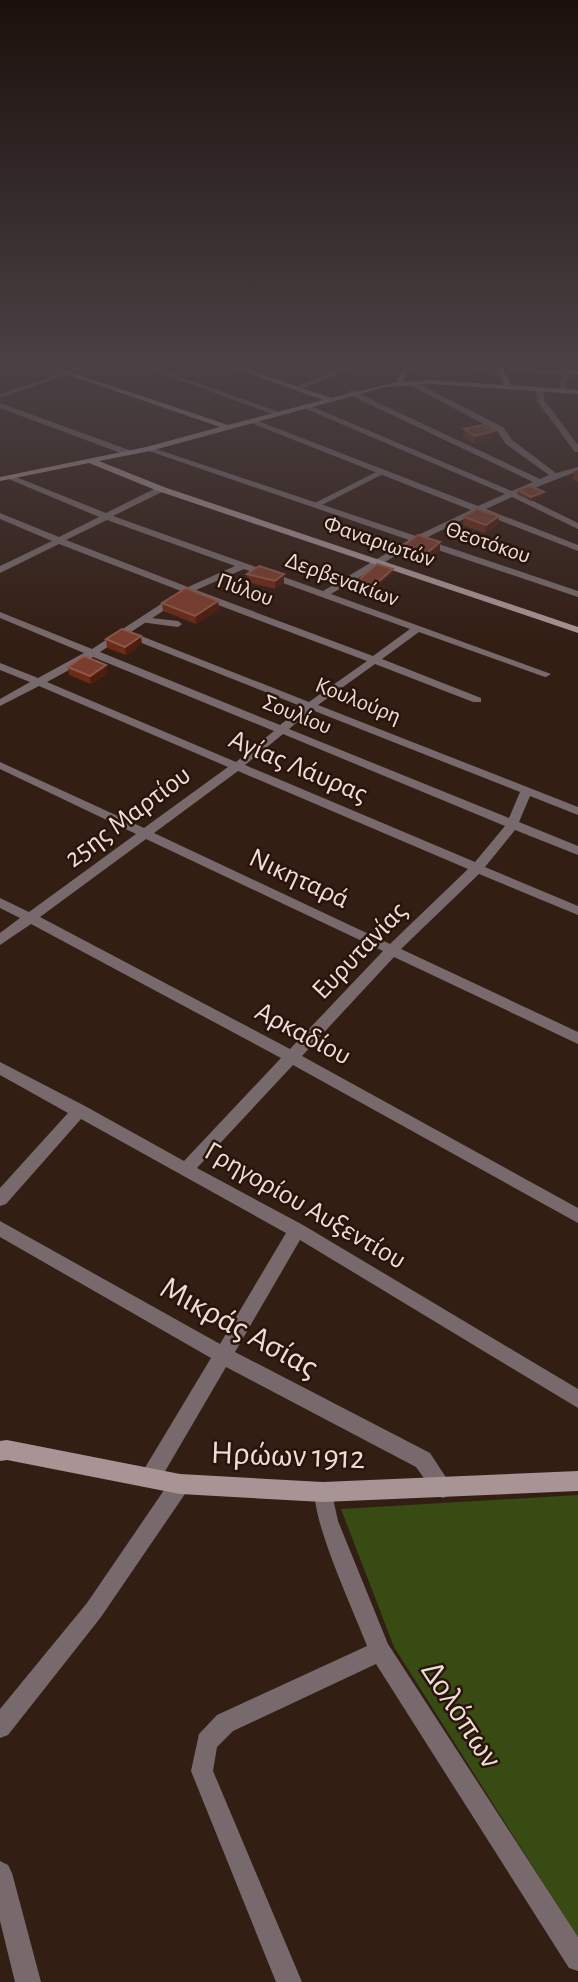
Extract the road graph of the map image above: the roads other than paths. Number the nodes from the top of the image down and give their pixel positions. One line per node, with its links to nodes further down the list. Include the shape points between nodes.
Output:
1 (117, 455): 7 (street)
2 (166, 455): 15 (street, Θεοτόκου)
3 (340, 455): 9 (street)
4 (421, 455): 14 (street)
5 (486, 455): 12 (street)
6 (527, 455): 10 (street)
7 (89, 461): 11 (street); 13 (street, Φαναριωτών)
8 (578, 469): 10 (street)
9 (383, 472): 15 (lane); 16 (street)
10 (554, 475): 12 (street)
11 (4, 478): 18 (street, Δερβενακίων)
12 (538, 481): 14 (street)
13 (161, 489): 18 (street); 23 (street, Φαναριωτών)
14 (512, 494): 16 (street); 19 (street)
15 (315, 505): 20 (street, Θεοτόκου)
16 (478, 509): 20 (street); 22 (street)
17 (0, 516): 21 (street, Πύλου)
18 (107, 517): 21 (street); 24 (street, Δερβενακίων)
19 (578, 526)
20 (415, 539): 23 (street); 28 (street, Θεοτόκου)
21 (59, 541): 25 (street); 26 (street, Πύλου)
22 (578, 548)
23 (374, 561): 27 (street); 33 (street, Φαναριωτών)
24 (245, 565): 26 (street); 27 (street, Δερβενακίων)
25 (0, 570)
26 (189, 590): 30 (street); 36 (street, Πύλου)
27 (325, 594): 32 (street, Δερβενακίων)
28 (578, 594)
29 (0, 615): 35 (street, Σουλίου)
30 (143, 620): 31 (lane); 34 (street)
31 (178, 624)
32 (418, 628): 36 (street, 25ης Μαρτίου); 38 (street, Δερβενακίων)
33 (578, 630)
34 (123, 632): 35 (street); 42 (street, Κουλούρη)
35 (92, 653): 39 (street); 43 (street, Σουλίου)
36 (374, 658): 40 (street, Πύλου); 42 (street, 25ης Μαρτίου)
37 (0, 666): 39 (street, Αγίας Λάυρας)
38 (546, 674)
39 (40, 683): 41 (street); 45 (street, Αγίας Λάυρας)
40 (477, 700)
41 (0, 703)
42 (312, 705): 43 (street, 25ης Μαρτίου); 46 (street, Κουλούρη)
43 (281, 731): 45 (street, 25ης Μαρτίου); 48 (street, Σουλίου)
44 (0, 765): 49 (street, Νικηταρά)
45 (236, 767): 49 (street, 25ης Μαρτίου); 51 (street, Αγίας Λάυρας)
46 (527, 790): 47 (street, Κουλούρη); 48 (street, Ευρυτανίας)
47 (578, 811)
48 (512, 825): 50 (street, Σουλίου); 51 (street, Ευρυτανίας)
49 (145, 835): 54 (street, 25ης Μαρτίου); 56 (street, Νικηταρά)
50 (578, 851)
51 (477, 868): 53 (street, Αγίας Λάυρας); 56 (street, Ευρυτανίας)
52 (0, 902): 54 (street, Αρκαδίου)
53 (578, 912)
54 (32, 919): 55 (street, 25ης Μαρτίου); 58 (street, Αρκαδίου)
55 (0, 940)
56 (393, 949): 57 (street, Νικηταρά); 58 (street, Ευρυτανίας)
57 (578, 1038)
58 (292, 1057): 61 (street, Ευρυτανίας); 63 (street, Αρκαδίου)
59 (0, 1068): 60 (street, Γρηγορίου Αυξεντίου)
60 (80, 1110): 61 (street, Γρηγορίου Αυξεντίου); 62 (street)
61 (187, 1168): 65 (street, Γρηγορίου Αυξεντίου)
62 (0, 1199)
63 (578, 1216)
64 (0, 1228): 66 (street, Μικράς Ασίας)
65 (297, 1230): 66 (street); 67 (street, Γρηγορίου Αυξεντίου)
66 (222, 1354): 69 (street); 72 (street, Μικράς Ασίας, via 423,1460)
67 (578, 1399)
68 (3, 1446): 69 (street, Ηρώων 1912)
69 (149, 1478): 71 (street, Ηρώων 1912)
70 (578, 1481): 72 (street, Ηρώων 1912)
71 (180, 1484): 73 (street, Ηρώων 1912); 75 (street, via 94,1610)
72 (443, 1488): 73 (street, Ηρώων 1912)
73 (323, 1492): 74 (street, Δολόπων, via 328,1521)
74 (380, 1651): 77 (street, Δολόπων); 79 (street, via 225,1723 206,1742 202,1772)
75 (0, 1727)
76 (0, 1873): 78 (street)
77 (575, 1949)
78 (28, 1982)
79 (289, 1982)

